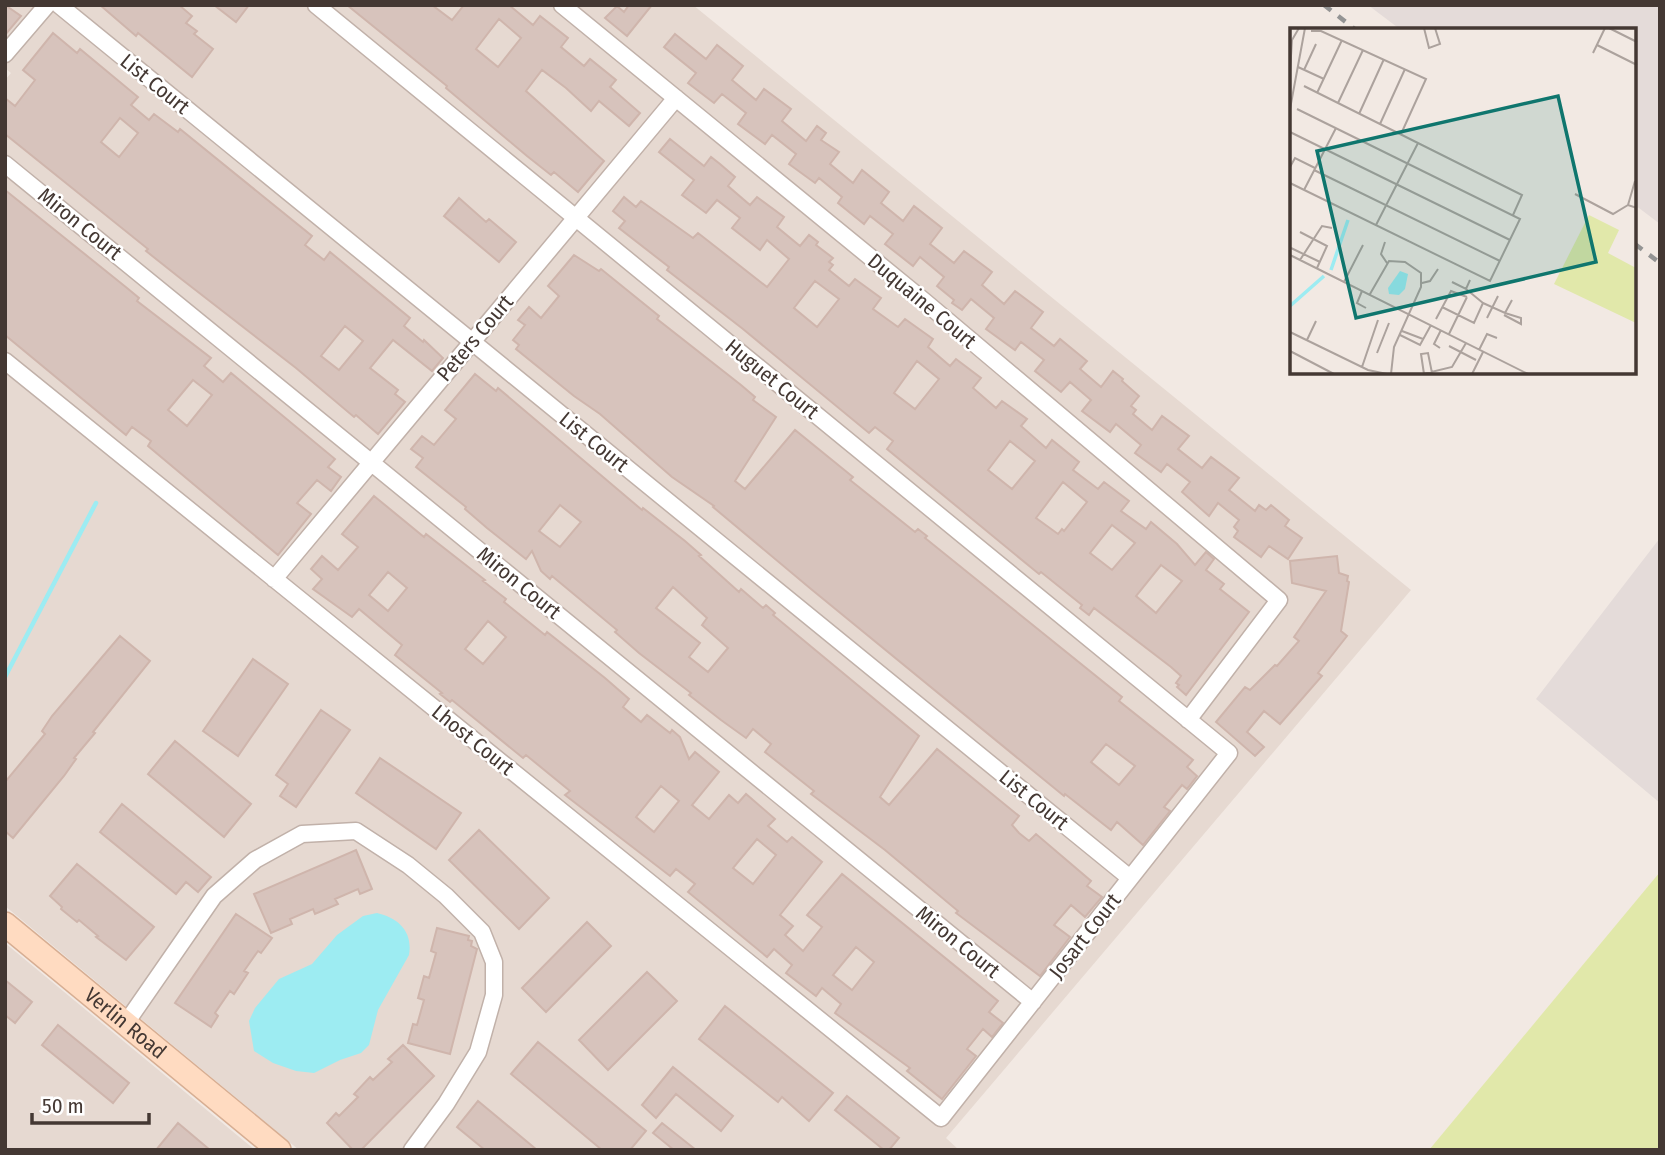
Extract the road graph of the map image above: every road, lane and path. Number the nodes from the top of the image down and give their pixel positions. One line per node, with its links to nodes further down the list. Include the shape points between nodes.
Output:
1 (47, 5): 5 (street)
2 (59, 5): 9 (street, List Court)
3 (316, 5): 8 (street, Huguet Court)
4 (573, 9): 6 (street, Duquaine Court)
5 (5, 54)
6 (676, 98): 8 (street, Peters Court); 13 (street, Duquaine Court, via 1279,600)
7 (5, 164): 11 (street, Miron Court)
8 (575, 218): 9 (street, Peters Court); 13 (street, Huguet Court)
9 (472, 342): 11 (street, Peters Court); 15 (street, List Court)
10 (5, 361): 12 (street, Lhost Court)
11 (372, 462): 12 (street, Peters Court); 17 (street, Miron Court)
12 (274, 579): 19 (street, Lhost Court)
13 (1188, 720): 14 (street, Huguet Court)
14 (1229, 753): 15 (street, Josart Court)
15 (1130, 878): 17 (street, Josart Court)
16 (5, 924): 18 (street, Verlin Road)
17 (1032, 1003): 19 (street, Josart Court)
18 (126, 1023): 20 (street, Verlin Road); 21 (street, via 214,897 256,860 302,834 356,831 446,896 482,932 494,962 494,995 478,1052)
19 (941, 1118)
20 (279, 1150)
21 (412, 1150)

